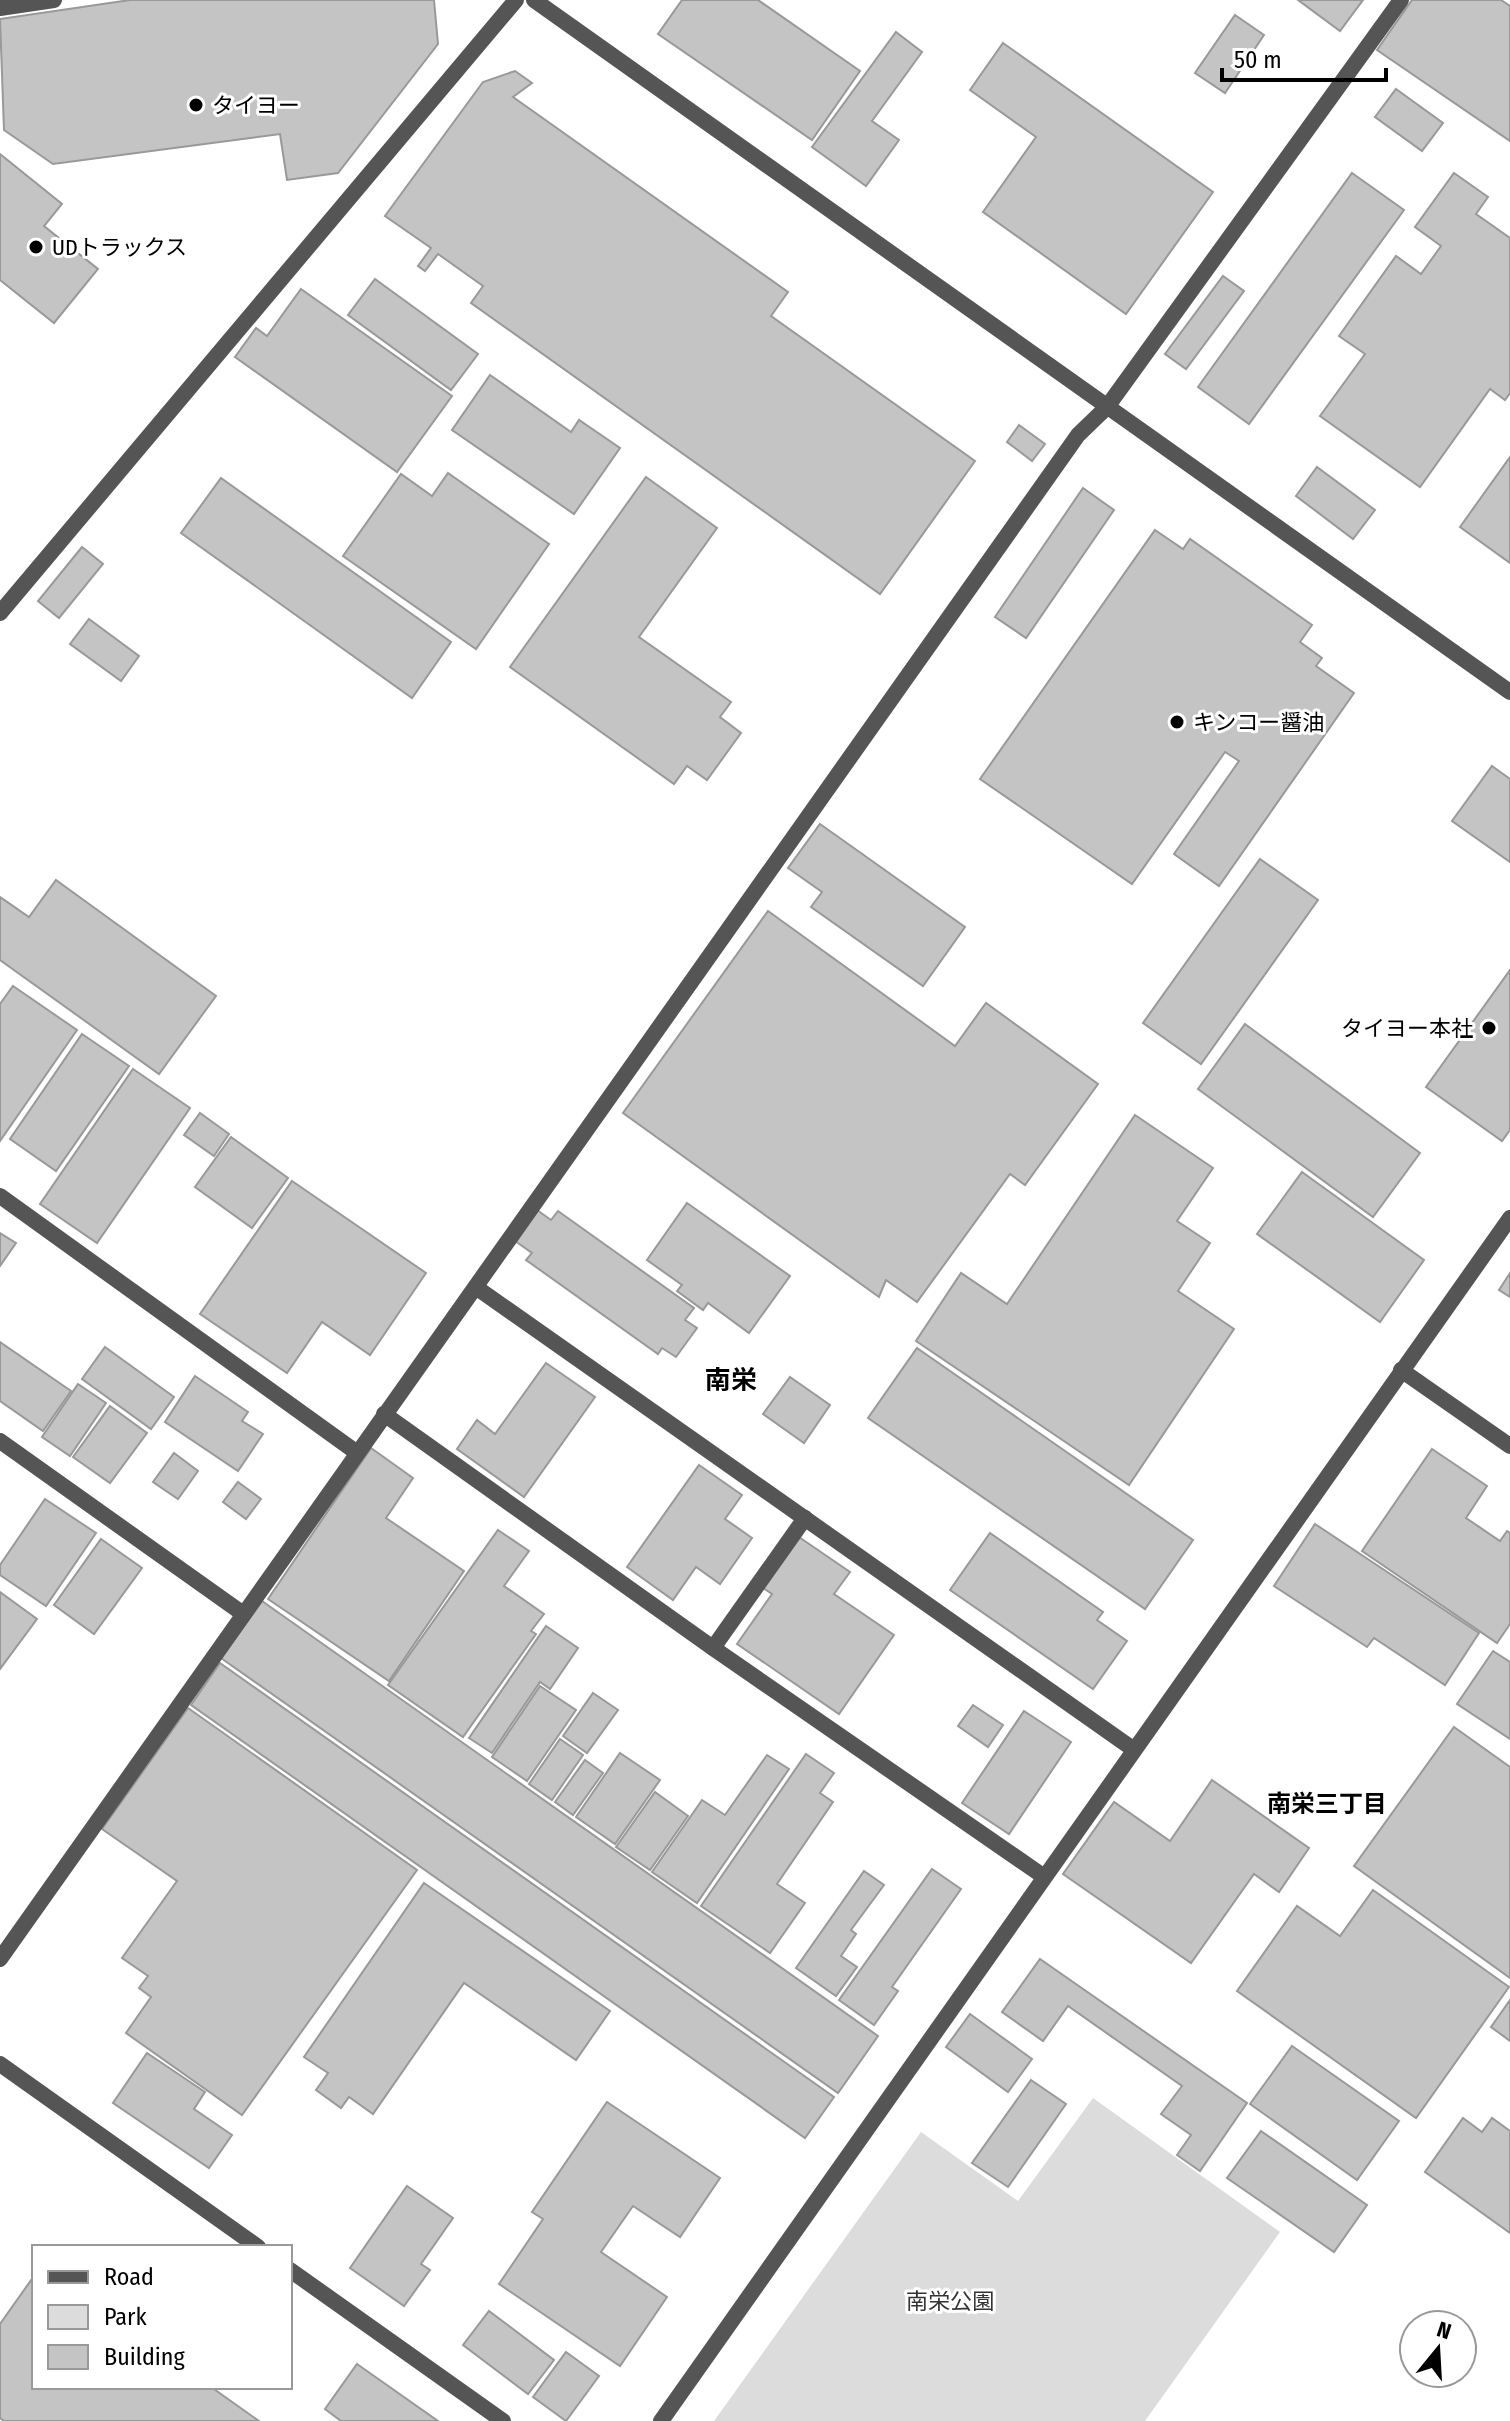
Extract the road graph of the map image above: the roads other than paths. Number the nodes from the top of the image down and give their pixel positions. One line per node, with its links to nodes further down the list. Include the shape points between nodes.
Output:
1 (54, 0): 5 (street)
2 (516, 0): 7 (street)
3 (534, 0): 6 (street)
4 (1401, 0): 6 (street)
5 (0, 8)
6 (1107, 407): 8 (street); 11 (street, via 1073,443)
7 (0, 613)
8 (1510, 692)
9 (0, 1196): 16 (street)
10 (1510, 1218): 12 (street)
11 (477, 1288): 13 (street); 17 (street)
12 (1401, 1370): 15 (street); 20 (street)
13 (384, 1414): 16 (street); 19 (street)
14 (0, 1441): 18 (street)
15 (1510, 1446)
16 (356, 1452): 18 (street)
17 (805, 1518): 19 (street); 20 (street)
18 (242, 1613): 22 (street)
19 (713, 1648): 21 (street)
20 (1133, 1749): 21 (street)
21 (1043, 1876): 27 (street)
22 (0, 1959)
23 (0, 2064): 24 (street)
24 (255, 2245)
25 (292, 2271): 26 (street)
26 (503, 2421)
27 (661, 2421)

